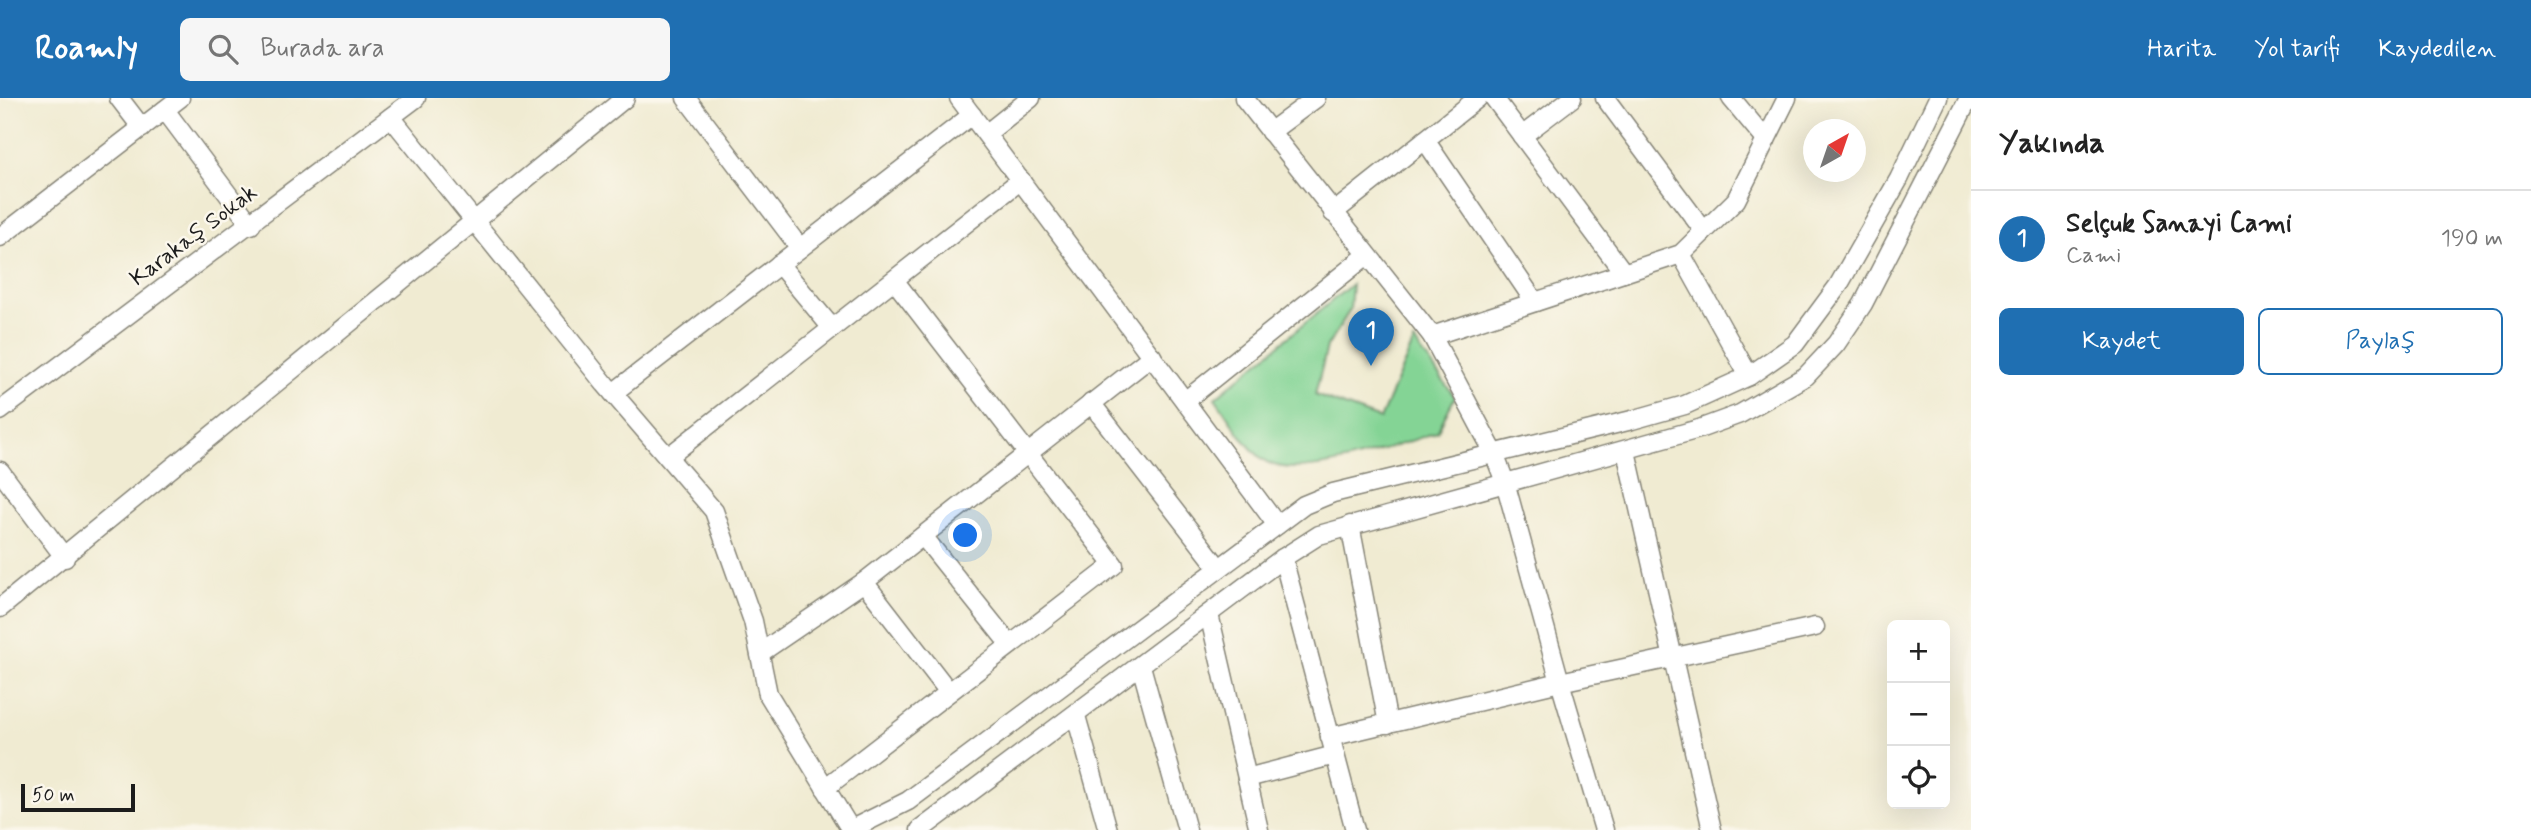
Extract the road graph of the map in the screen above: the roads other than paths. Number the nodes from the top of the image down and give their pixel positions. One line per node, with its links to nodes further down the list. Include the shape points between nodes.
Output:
1 (119, 98): 21 (street)
2 (180, 98): 18 (street)
3 (625, 98): 29 (street)
4 (686, 98): 33 (street)
5 (959, 98): 19 (street)
6 (1031, 98): 23 (street)
7 (1244, 98): 22 (street)
8 (1316, 98): 22 (street)
9 (1478, 98): 25 (street)
10 (1494, 98): 24 (street)
11 (1572, 98): 24 (street)
12 (1605, 98): 31 (street)
13 (1731, 98): 26 (street)
14 (1787, 98): 26 (street)
15 (1938, 98): 43 (street, via 1899,179 1838,286 1795,344)
16 (1969, 98): 49 (street, via 1863,304 1836,344 1806,376 1740,414)
17 (411, 100): 20 (street, Karakaş Sokak)
18 (165, 110): 21 (street); 30 (street)
19 (972, 114): 23 (street); 33 (street)
20 (391, 117): 29 (street); 30 (street, Karakaş Sokak)
21 (142, 128): 32 (street)
22 (1270, 132): 28 (street)
23 (986, 134): 27 (street)
24 (1522, 136): 37 (street)
25 (1425, 140): 28 (street); 39 (street)
26 (1766, 140): 31 (street, via 1736,200)
27 (1021, 180): 38 (street); 42 (street)
28 (1333, 213): 35 (street)
29 (473, 219): 44 (street); 57 (street)
30 (251, 225): 47 (street, Karakaş Sokak)
31 (1704, 231): 34 (street)
32 (0, 237)
33 (800, 248): 36 (street)
34 (1681, 254): 37 (street); 43 (street)
35 (1367, 256): 41 (street); 45 (street)
36 (779, 264): 40 (street); 44 (street)
37 (1624, 273): 39 (street)
38 (894, 279): 40 (street); 50 (street)
39 (1535, 302): 41 (street)
40 (832, 328): 51 (street)
41 (1432, 336): 48 (street)
42 (1152, 356): 45 (street); 46 (street)
43 (1749, 376): 48 (street, via 1671,408)
44 (613, 393): 51 (street)
45 (1185, 401): 54 (street)
46 (1091, 403): 50 (street); 59 (street)
47 (0, 411)
48 (1493, 451): 53 (street); 54 (street, via 1333,493)
49 (1626, 451): 53 (street); 66 (street)
50 (1029, 452): 56 (street); 64 (street, via 1114,565)
51 (668, 457): 65 (street, via 714,511)
52 (0, 471): 57 (street)
53 (1504, 482): 55 (street); 68 (street)
54 (1277, 525): 59 (street)
55 (1350, 525): 58 (street, via 1319,535); 71 (street)
56 (923, 536): 60 (street); 64 (street)
57 (65, 558): 61 (street)
58 (1283, 558): 62 (street); 72 (street)
59 (1218, 567): 76 (street, via 908,801)
60 (864, 582): 65 (street); 69 (street)
61 (0, 608)
62 (1209, 614): 67 (street); 74 (street)
63 (1815, 627): 66 (street)
64 (1010, 645): 69 (street)
65 (760, 653): 75 (street, via 768,694)
66 (1672, 656): 68 (street); 83 (street)
67 (1141, 666): 70 (street); 79 (street)
68 (1560, 682): 71 (street); 82 (street)
69 (949, 692): 75 (street)
70 (1076, 716): 77 (street); 78 (street)
71 (1388, 724): 72 (street)
72 (1330, 737): 73 (street)
73 (1335, 755): 74 (street); 81 (street)
74 (1247, 778): 80 (street)
75 (825, 788): 76 (street)
76 (851, 830)
77 (920, 830)
78 (1108, 830)
79 (1187, 830)
80 (1259, 830)
81 (1355, 830)
82 (1604, 830)
83 (1712, 830)

